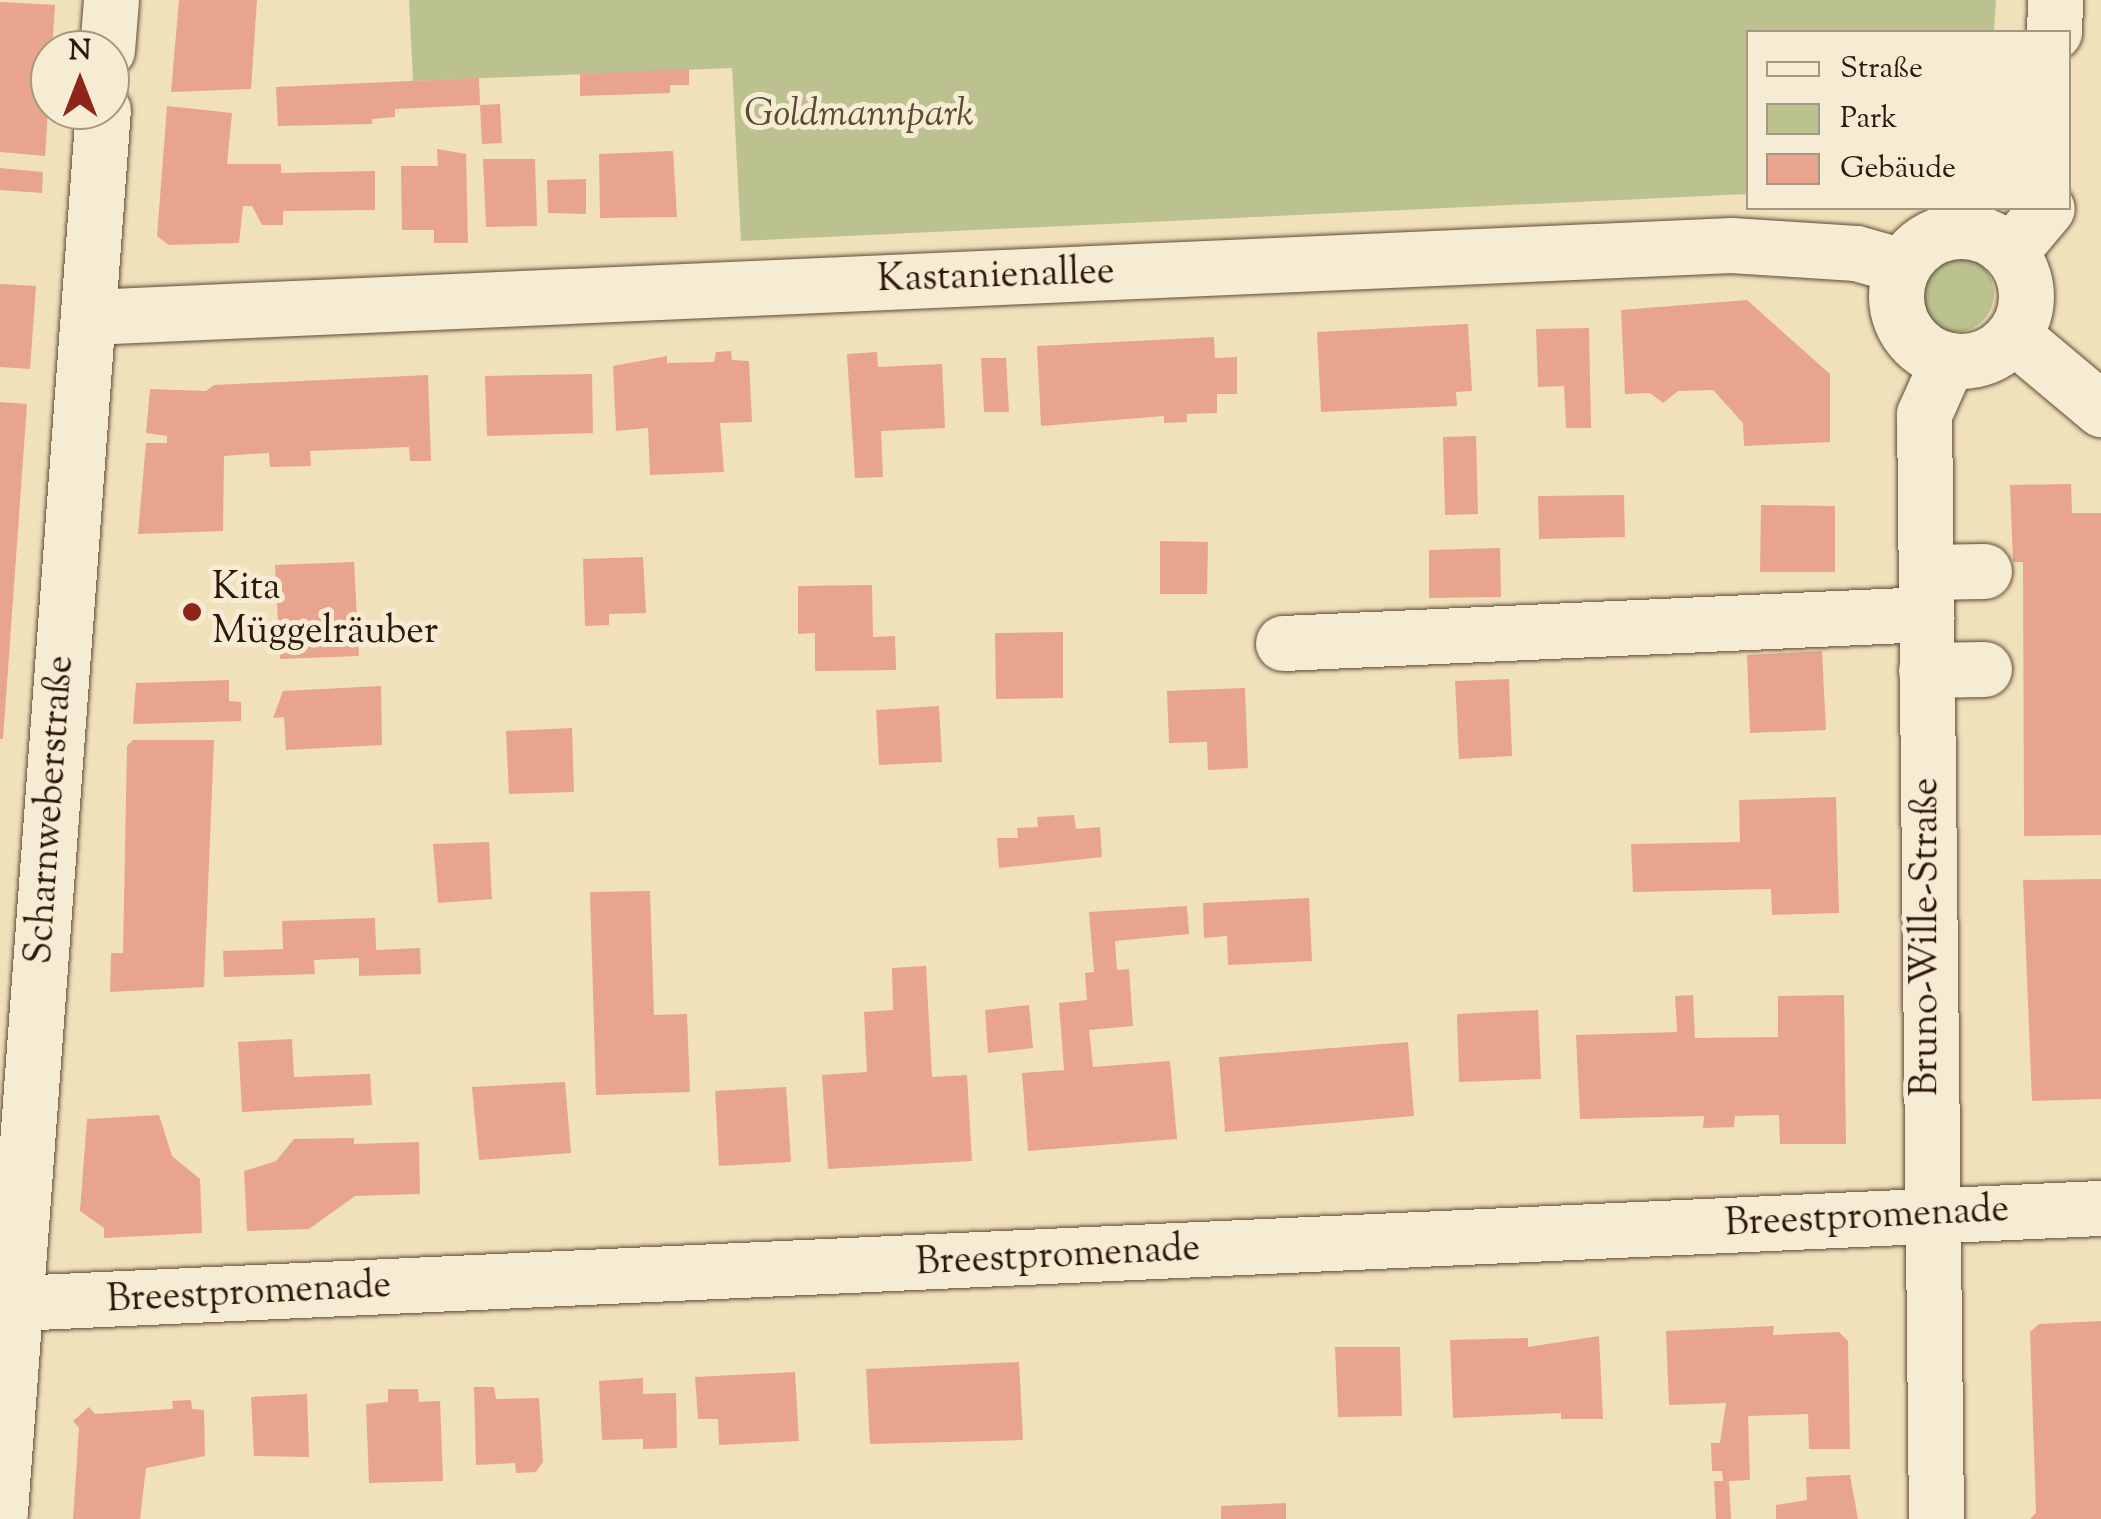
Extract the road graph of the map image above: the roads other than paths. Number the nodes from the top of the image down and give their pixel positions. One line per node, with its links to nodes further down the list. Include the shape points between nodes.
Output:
1 (111, 0): 3 (street)
2 (2056, 0): 4 (street)
3 (109, 30)
4 (2054, 30)
5 (103, 130): 9 (street, Scharnweberstraße)
6 (2046, 210): 7 (street)
7 (2010, 252): 8 (street, via 1984,234 1952,230 1923,242); 10 (street, via 2025,280 2025,310)
8 (1902, 266): 9 (street, Kastanienallee, via 1856,252 1731,246); 11 (street, via 1895,295 1902,324 1921,348)
9 (89, 317): 20 (street, Scharnweberstraße)
10 (2014, 336): 11 (street, via 1982,358); 12 (street)
11 (1948, 360): 14 (street, Bruno-Wille-Straße, via 1924,414)
12 (2101, 410)
13 (1984, 571): 14 (street)
14 (1926, 593): 15 (street); 17 (street, Bruno-Wille-Straße)
15 (1283, 643)
16 (1984, 668): 17 (street)
17 (1926, 670): 19 (street, Bruno-Wille-Straße)
18 (2101, 1208): 19 (street, Breestpromenade)
19 (1931, 1216): 20 (street, Breestpromenade); 22 (street, Bruno-Wille-Straße)
20 (15, 1303): 21 (street, Scharnweberstraße)
21 (0, 1511)
22 (1936, 1519)

